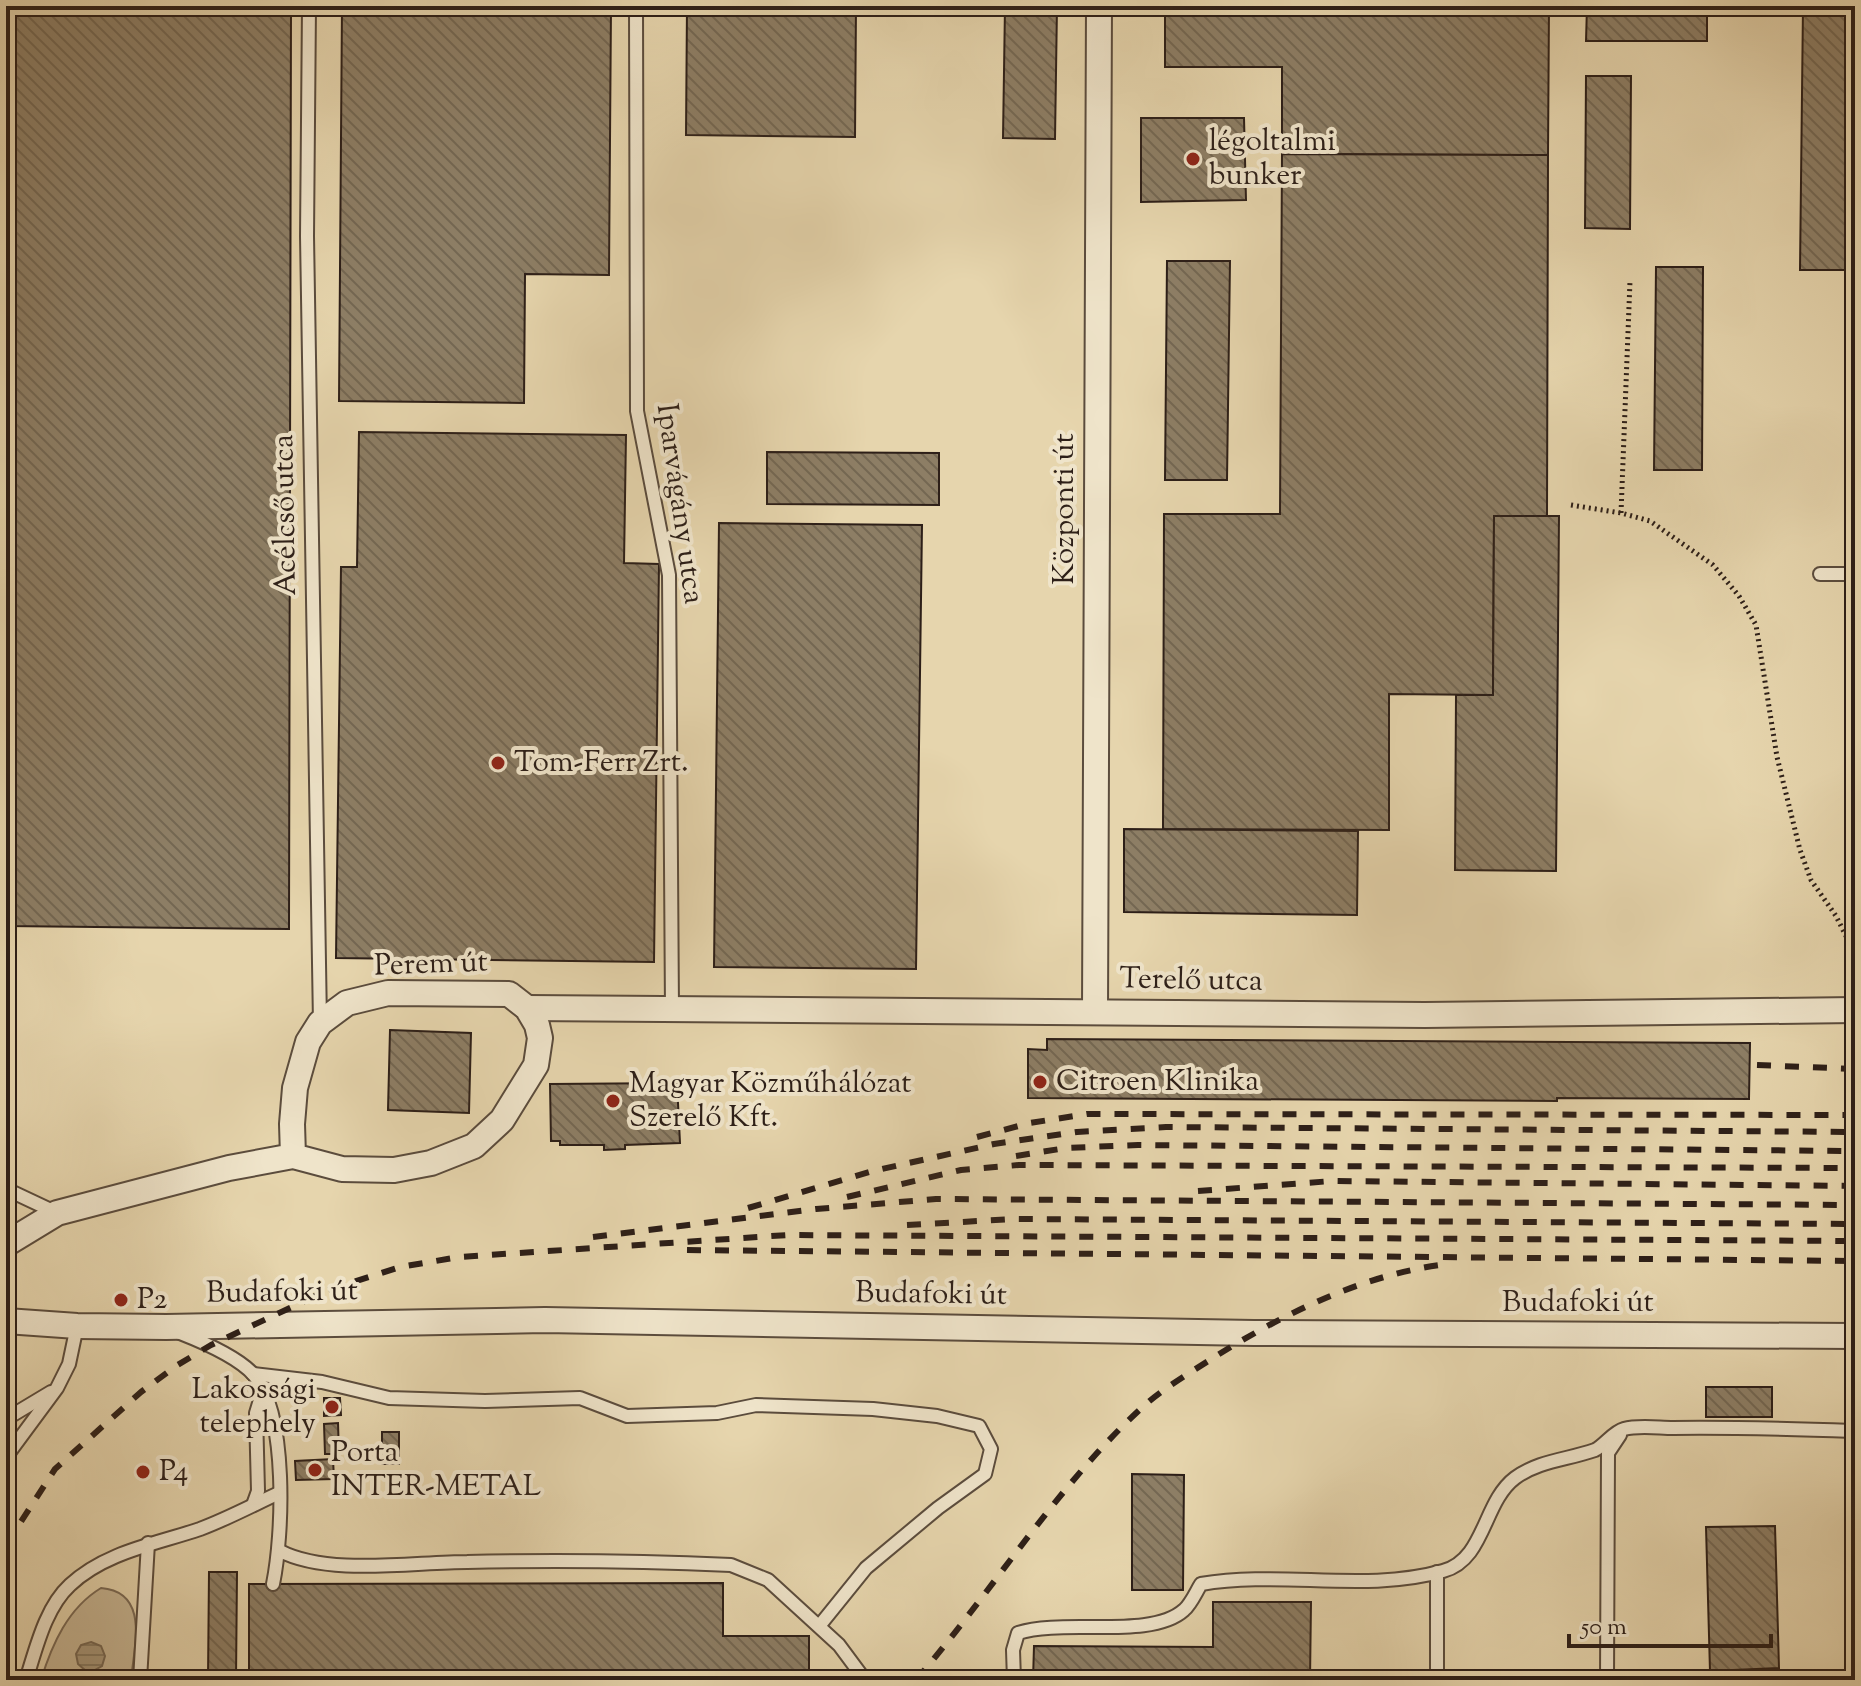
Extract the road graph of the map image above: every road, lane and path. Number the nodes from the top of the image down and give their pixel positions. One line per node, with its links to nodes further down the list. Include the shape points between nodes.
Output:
1 (309, 6): 14 (lane, Acélcső utca, via 307,236)
2 (636, 6): 11 (lane, Iparvágány utca, via 637,411 669,575)
3 (1099, 6): 13 (street, Központi út)
4 (1630, 281): 6 (path)
5 (1571, 505): 6 (path)
6 (1621, 513): 9 (path, via 1650,521 1713,565 1756,625 1777,757 1800,850 1811,880)
7 (1820, 574): 8 (lane)
8 (1855, 574)
9 (1855, 954)
10 (527, 1008): 11 (street, Terelő utca); 14 (street, Perem út, via 509,994 388,993 347,1003); 15 (street, via 540,1038 536,1065 502,1120 474,1146 394,1170 342,1169)
11 (672, 1010): 13 (street, Terelő utca)
12 (1855, 1010): 13 (street, Terelő utca)
13 (1095, 1012)
14 (320, 1023): 15 (street, via 308,1042 295,1088)
15 (293, 1156): 17 (street)
16 (6, 1189): 17 (lane)
17 (57, 1213): 18 (street)
18 (6, 1244)
19 (6, 1321): 20 (street, Budafoki út)
20 (77, 1326): 21 (street, Budafoki út); 24 (lane, via 69,1364)
21 (166, 1327): 22 (street, Budafoki út, via 545,1320 1243,1333); 23 (lane, via 211,1345)
22 (1855, 1336)
23 (253, 1374): 25 (lane); 36 (lane, via 322,1382 389,1398 580,1398 627,1416 717,1413 756,1405 873,1409 979,1426 991,1449 985,1474 866,1568)
24 (57, 1388): 26 (lane); 29 (lane)
25 (263, 1390): 30 (lane, via 277,1432); 31 (lane, via 256,1413 258,1491)
26 (6, 1419)
27 (1624, 1429): 28 (lane); 34 (lane, via 1597,1449 1541,1463 1514,1479 1496,1499 1470,1554); 42 (lane, via 1608,1453)
28 (1855, 1431)
29 (6, 1457)
30 (279, 1493): 31 (lane); 33 (lane)
31 (253, 1505): 32 (lane)
32 (148, 1543): 37 (lane, via 69,1586 42,1626); 38 (lane)
33 (280, 1551): 35 (lane); 36 (lane, via 296,1560 333,1565 731,1565 768,1580)
34 (1437, 1572): 40 (lane, via 1372,1580 1234,1578 1201,1584 1184,1611 1148,1626 1037,1627 1018,1633); 41 (lane)
35 (273, 1584)
36 (820, 1625): 39 (lane)
37 (26, 1680)
38 (140, 1680)
39 (865, 1680)
40 (1014, 1680)
41 (1437, 1680)
42 (1607, 1680)

